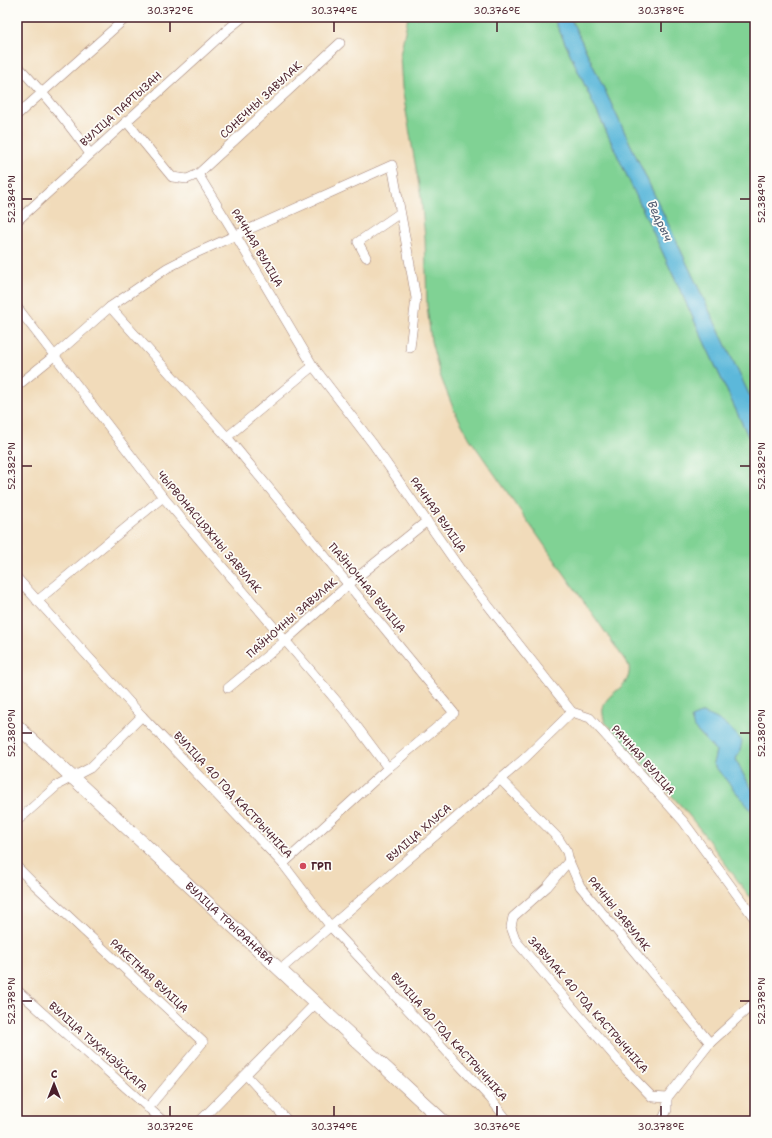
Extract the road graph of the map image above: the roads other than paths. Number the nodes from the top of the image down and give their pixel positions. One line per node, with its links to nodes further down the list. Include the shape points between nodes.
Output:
1 (127, 17): 5 (street)
2 (243, 17): 7 (street, ВУЛІЦА ПАРТЫЗАН)
3 (340, 44): 9 (street, СОНЕЧНЫ ЗАВУЛАК)
4 (17, 65): 5 (street)
5 (42, 93): 6 (street); 8 (street)
6 (17, 115)
7 (126, 121): 8 (street, ВУЛІЦА ПАРТЫЗАН); 9 (street, via 172,177 187,179)
8 (90, 154): 11 (street, ВУЛІЦА ПАРТЫЗАН)
9 (198, 174): 12 (street, РАЧНАЯ ВУЛІЦА)
10 (400, 213): 12 (street, via 392,165); 13 (street, via 358,242); 16 (street, via 416,298)
11 (17, 221)
12 (236, 236): 15 (street, via 166,268); 18 (street, РАЧНАЯ ВУЛІЦА)
13 (366, 257)
14 (17, 307): 17 (street, ЧЫРВОНАСЦЯЖНЫ ЗАВУЛАК)
15 (110, 307): 17 (street); 20 (street, ПАЎНОЧНАЯ ВУЛІЦА)
16 (410, 348)
17 (54, 356): 19 (street); 21 (street, ЧЫРВОНАСЦЯЖНЫ ЗАВУЛАК)
18 (313, 366): 20 (street); 22 (street, РАЧНАЯ ВУЛІЦА, via 373,444)
19 (17, 386)
20 (227, 437): 24 (street, ПАЎНОЧНАЯ ВУЛІЦА)
21 (163, 497): 25 (street); 26 (street, ЧЫРВОНАСЦЯЖНЫ ЗАВУЛАК)
22 (427, 521): 24 (street, ПАЎНОЧНЫ ЗАВУЛАК); 28 (street, РАЧНАЯ ВУЛІЦА, via 465,576)
23 (17, 578): 25 (street, ВУЛІЦА 40 ГОД КАСТРЫЧНІКА)
24 (349, 584): 26 (street, ПАЎНОЧНЫ ЗАВУЛАК); 31 (street, ПАЎНОЧНАЯ ВУЛІЦА, via 454,712)
25 (37, 601): 29 (street, ВУЛІЦА 40 ГОД КАСТРЫЧНІКА)
26 (286, 641): 27 (street, ПАЎНОЧНЫ ЗАВУЛАК); 31 (street, ЧЫРВОНАСЦЯЖНЫ ЗАВУЛАК, via 346,712)
27 (228, 688)
28 (572, 712): 33 (street, ВУЛІЦА ХЛУСА); 38 (street, РАЧНАЯ ВУЛІЦА, via 590,718 683,821)
29 (142, 716): 32 (street, via 90,768); 36 (street, ВУЛІЦА 40 ГОД КАСТРЫЧНІКА)
30 (17, 726): 32 (street, ВУЛІЦА ТРЫФАНАВА)
31 (388, 768): 36 (street, ПАЎНОЧНАЯ ВУЛІЦА)
32 (72, 777): 34 (street, via 59,784); 40 (street, ВУЛІЦА ТРЫФАНАВА)
33 (500, 779): 35 (street, РАЧНЫ ЗАВУЛАК, via 558,838 567,852); 39 (street, ВУЛІЦА ХЛУСА)
34 (17, 821)
35 (569, 861): 44 (street, РАЧНЫ ЗАВУЛАК, via 580,886); 46 (street, ЗАВУЛАК 40 ГОД КАСТРЫЧНІКА, via 547,887 513,917 511,927 516,941 652,1097)
36 (283, 864): 39 (street, ВУЛІЦА 40 ГОД КАСТРЫЧНІКА)
37 (17, 867): 47 (street, РАКЕТНАЯ ВУЛІЦА, via 34,886 203,1042)
38 (755, 919)
39 (332, 926): 40 (street, ВУЛІЦА ХЛУСА); 52 (street, ВУЛІЦА 40 ГОД КАСТРЫЧНІКА, via 490,1098)
40 (280, 970): 43 (street, ВУЛІЦА ТРЫФАНАВА)
41 (17, 990): 47 (street, ВУЛІЦА ТУХАЧЭЎСКАГА)
42 (755, 1002): 44 (street)
43 (316, 1003): 45 (street); 51 (street, ВУЛІЦА ТРЫФАНАВА)
44 (710, 1044): 46 (street)
45 (246, 1075): 49 (street); 50 (street)
46 (667, 1098): 53 (street, via 667,1110)
47 (148, 1108): 48 (street, ВУЛІЦА ТУХАЧЭЎСКАГА)
48 (163, 1121)
49 (200, 1121)
50 (288, 1121)
51 (443, 1121)
52 (508, 1121)
53 (662, 1121)

